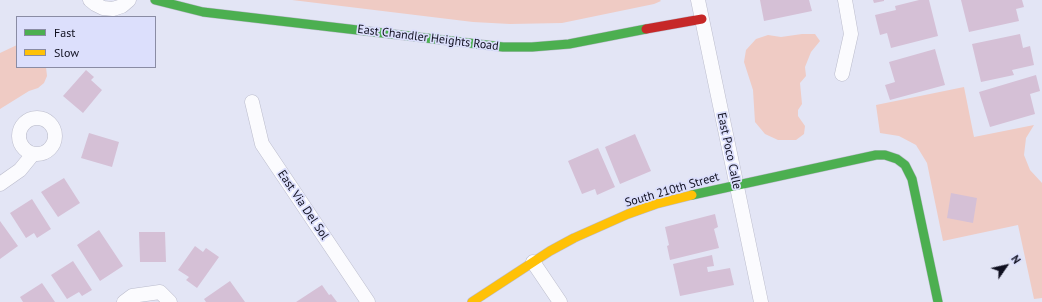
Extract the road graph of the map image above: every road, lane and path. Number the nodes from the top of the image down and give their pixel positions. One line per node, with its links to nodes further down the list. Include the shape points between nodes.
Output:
1 (90, 0): 2 (street, via 103,8 113,9)
2 (130, 0)
3 (155, 0): 6 (street, East Chandler Heights Road, via 203,12 503,47 569,44)
4 (698, 0): 6 (street, East Poco Calle)
5 (845, 0): 7 (street, via 851,34)
6 (702, 19): 11 (street, East Poco Calle)
7 (842, 74)
8 (252, 102): 15 (street, East Via Del Sol, via 262,144)
9 (33, 154): 10 (street, via 20,170)
10 (0, 184)
11 (736, 184): 12 (street, South 210th Street, via 685,196 628,214 574,238); 18 (street, East Poco Calle); 19 (street, South 210th Street, via 876,155 897,159 905,165 912,179)
12 (533, 262): 16 (street, South 210th Street); 17 (street)
13 (124, 302): 14 (street, via 132,296 160,292)
14 (170, 302)
15 (368, 302)
16 (472, 302)
17 (560, 302)
18 (761, 302)
19 (938, 302)

